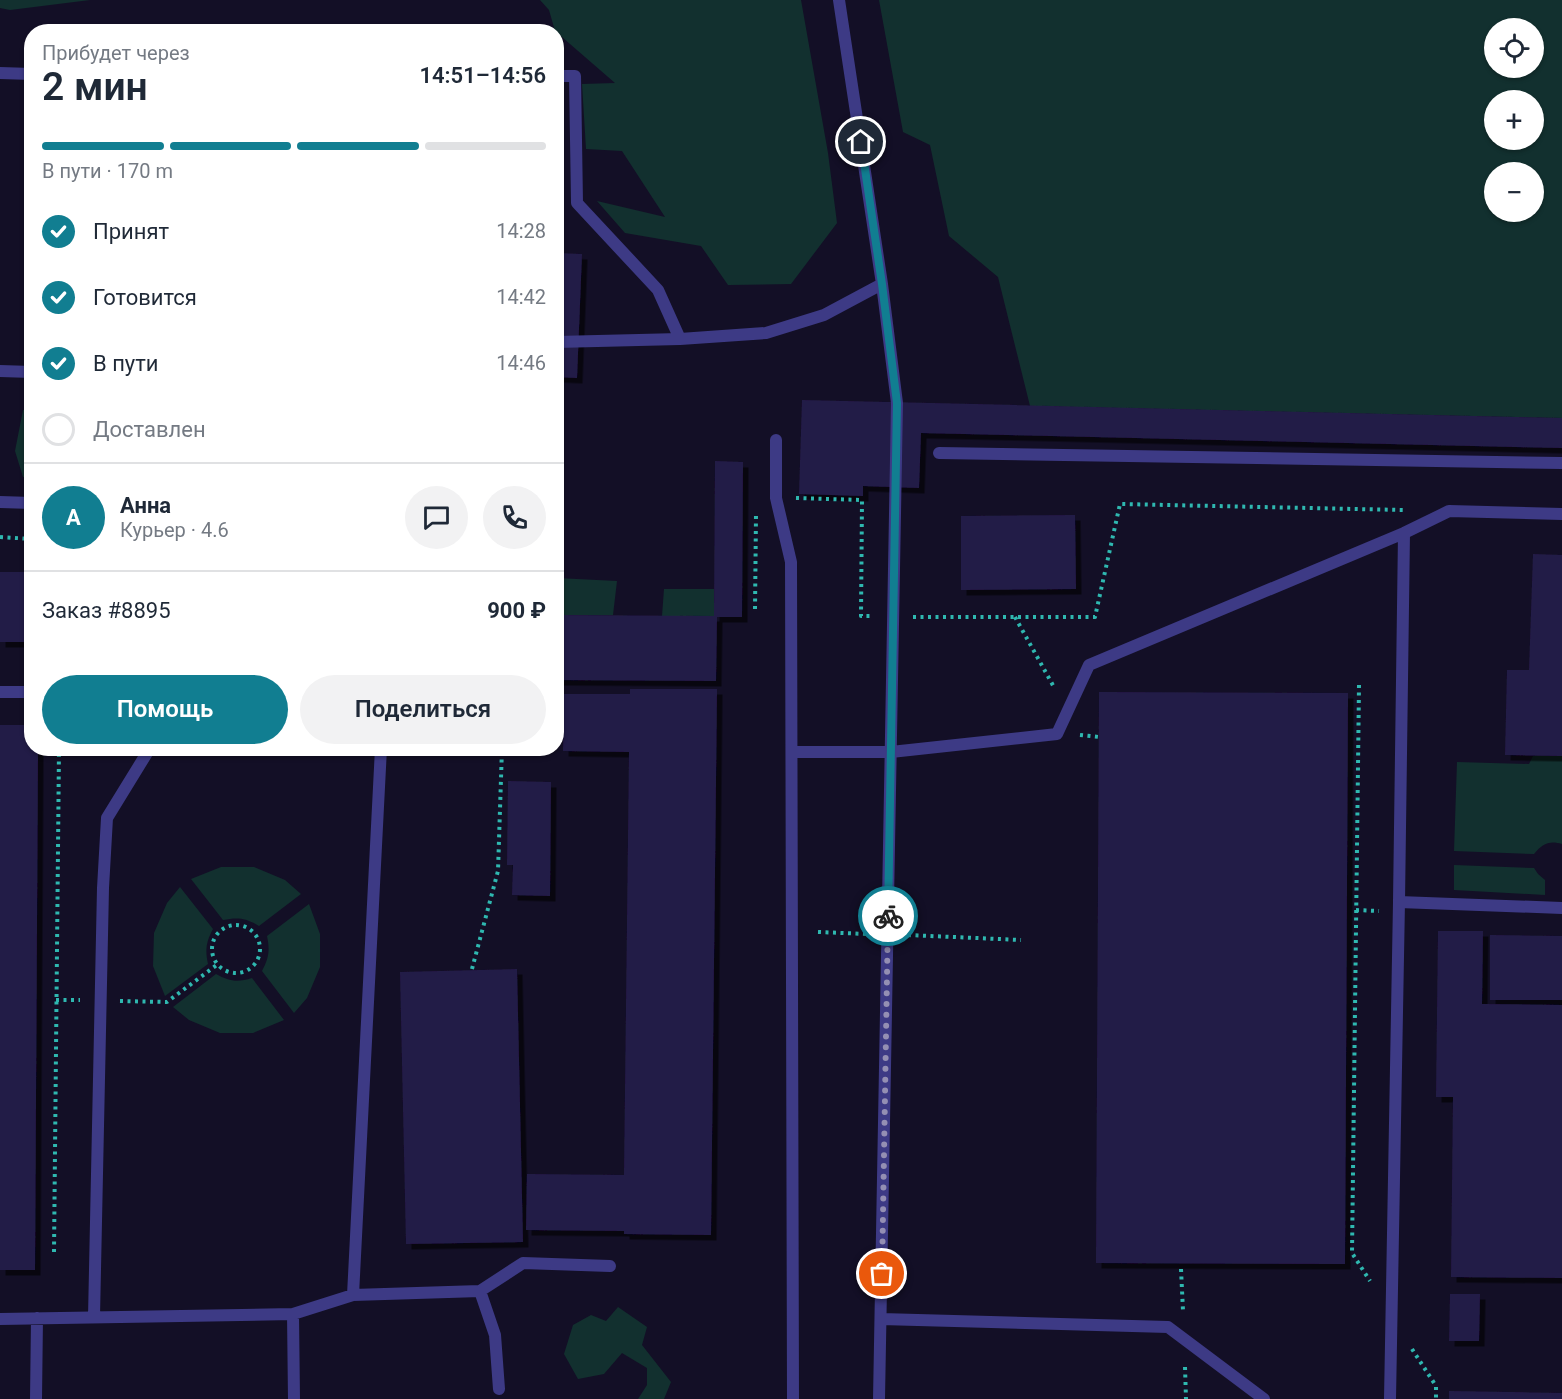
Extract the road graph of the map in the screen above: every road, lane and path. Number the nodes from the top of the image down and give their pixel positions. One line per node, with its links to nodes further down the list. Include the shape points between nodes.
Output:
1 (838, 0): 5 (lane)
2 (0, 73): 3 (lane)
3 (24, 74)
4 (564, 76): 6 (lane, via 575,76 577,203 657,290)
5 (882, 284): 6 (lane, via 824,315 766,333); 22 (lane, via 897,403)
6 (680, 339): 7 (lane)
7 (564, 342)
8 (0, 371): 9 (lane)
9 (24, 372)
10 (776, 440): 13 (lane)
11 (939, 453): 12 (lane)
12 (1562, 463)
13 (776, 498): 21 (path, via 756,497); 22 (path, via 862,500 861,616); 29 (lane, via 791,562)
14 (0, 502): 15 (lane)
15 (24, 503)
16 (1449, 511): 17 (lane); 18 (lane); 23 (path, via 1120,504 1095,617)
17 (1562, 514)
18 (1404, 533): 27 (lane, via 1089,665); 35 (lane)
19 (0, 537): 20 (path)
20 (24, 538)
21 (755, 609)
22 (893, 616): 23 (path); 30 (lane)
23 (1014, 616): 27 (path)
24 (1359, 684): 49 (path, via 1352,1253)
25 (0, 692): 26 (lane)
26 (24, 692)
27 (1067, 710): 28 (path, via 1081,736); 30 (lane, via 1057,734)
28 (1099, 737)
29 (792, 752): 30 (lane); 57 (lane)
30 (891, 752): 38 (lane)
31 (59, 756): 42 (path)
32 (145, 756): 43 (lane, via 107,818)
33 (381, 756): 47 (lane)
34 (502, 756): 41 (path, via 498,871)
35 (1399, 902): 36 (lane); 49 (lane)
36 (1562, 908)
37 (818, 932): 38 (path)
38 (888, 934): 39 (path); 53 (lane)
39 (1021, 939)
40 (218, 964): 40 (path, via 226,971 247,970 260,953 255,933 246,927 225,927 213,944); 43 (path, via 167,1002)
41 (472, 969)
42 (56, 1000): 43 (path); 44 (path)
43 (101, 1000): 50 (lane)
44 (54, 1252)
45 (610, 1266): 46 (lane, via 523,1263)
46 (480, 1291): 47 (lane); 54 (lane, via 495,1335)
47 (353, 1295): 48 (lane)
48 (293, 1314): 50 (lane); 56 (lane)
49 (1392, 1316): 60 (lane); 61 (path, via 1436,1386)
50 (94, 1317): 51 (lane)
51 (37, 1318): 52 (lane); 55 (lane)
52 (0, 1319)
53 (881, 1319): 58 (lane); 59 (lane, via 1168,1327)
54 (499, 1389)
55 (36, 1399)
56 (294, 1399)
57 (793, 1399)
58 (879, 1399)
59 (1264, 1399)
60 (1390, 1399)
61 (1436, 1399)

